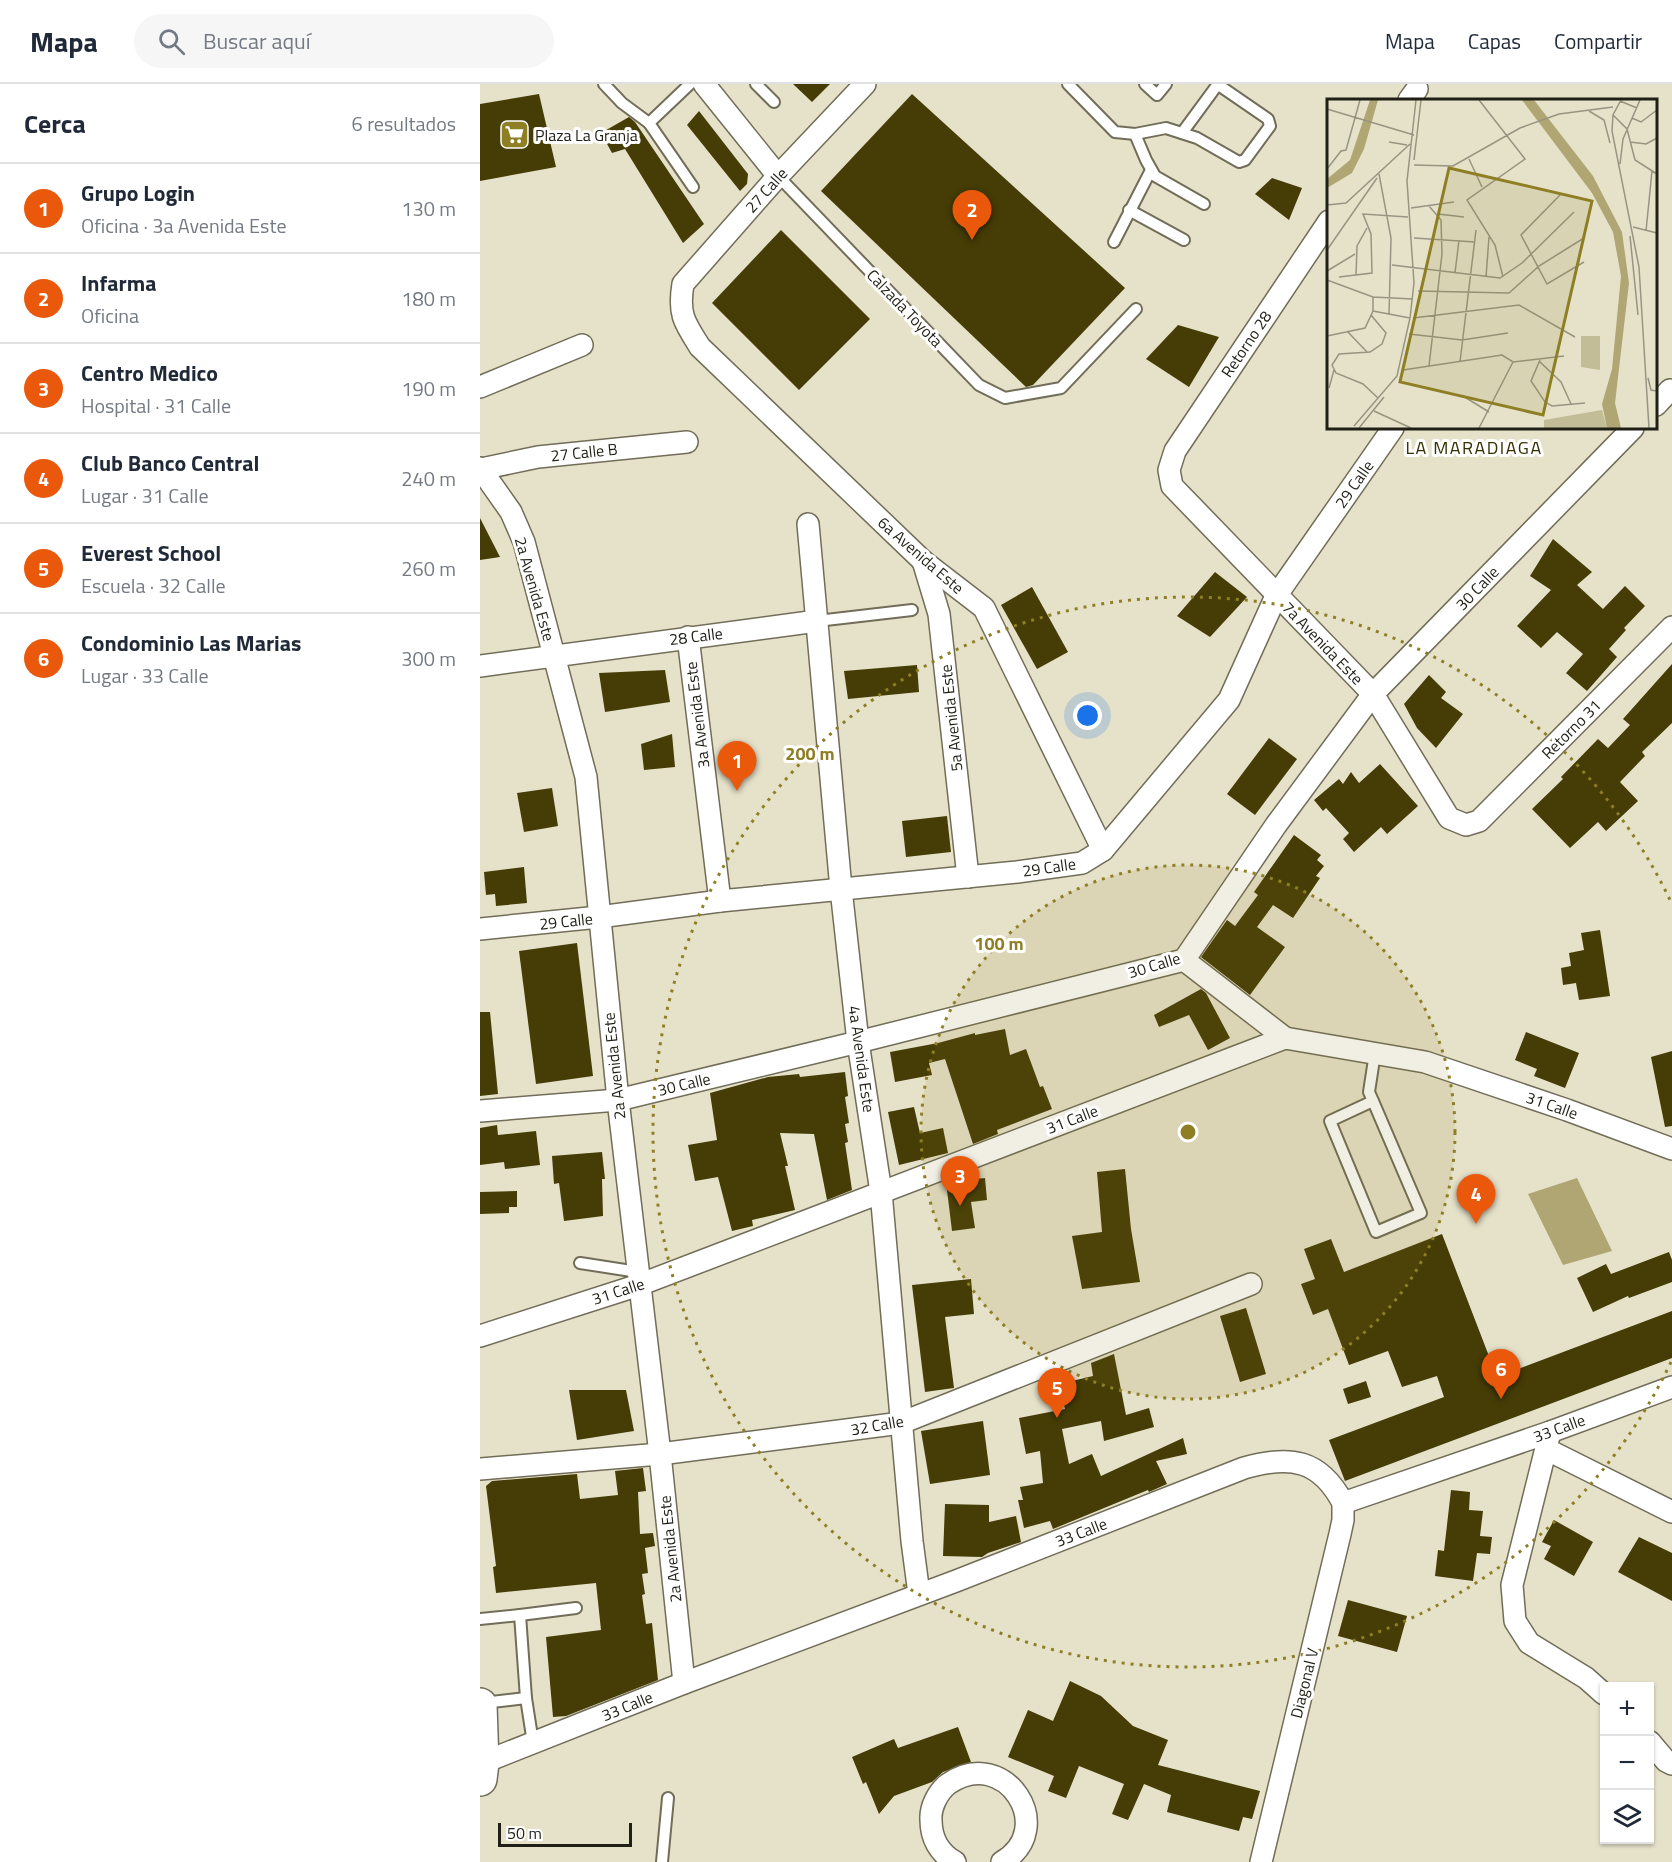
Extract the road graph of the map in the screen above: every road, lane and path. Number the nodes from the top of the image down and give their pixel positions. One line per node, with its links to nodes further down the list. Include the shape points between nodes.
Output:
1 (604, 84): 10 (lane, via 621,103)
2 (756, 84): 9 (lane)
3 (865, 84): 14 (street, 27 Calle)
4 (1068, 84): 12 (lane, via 1115,132)
5 (1145, 84): 6 (lane, via 1157,95)
6 (1166, 84)
7 (1218, 84): 11 (lane); 11 (lane, via 1268,119 1270,126 1245,160 1239,162)
8 (704, 85): 10 (lane); 14 (street, Calzada Toyota)
9 (774, 102)
10 (649, 123): 15 (lane)
11 (1182, 133): 12 (lane, via 1166,128)
12 (1135, 134): 13 (lane)
13 (1151, 170): 16 (lane, via 1155,177); 17 (lane)
14 (778, 176): 21 (street, 27 Calle, via 683,284); 22 (lane, Calzada Toyota, via 979,386 1005,398 1061,388)
15 (693, 187)
16 (1204, 204)
17 (1129, 210): 19 (lane); 20 (lane)
18 (1327, 224): 29 (street, Retorno 28, via 1175,451)
19 (1184, 240)
20 (1114, 242)
21 (680, 303): 31 (street, 6a Avenida Este, via 686,325 700,347)
22 (1136, 309)
23 (582, 345): 24 (street)
24 (480, 387)
25 (1392, 429): 32 (street, 29 Calle)
26 (1632, 429): 41 (street, 30 Calle)
27 (687, 442): 28 (street, 27 Calle B, via 538,457)
28 (480, 468): 39 (street, 2a Avenida Este, via 511,512 524,542)
29 (1169, 470): 32 (street, 7a Avenida Este, via 1172,486)
30 (808, 524): 36 (street, 4a Avenida Este)
31 (923, 561): 33 (street, 6a Avenida Este); 35 (street, 5a Avenida Este)
32 (1276, 596): 41 (street, 7a Avenida Este); 43 (street, 29 Calle, via 1229,700)
33 (984, 608): 35 (street, via 965,604); 43 (street, 6a Avenida Este)
34 (912, 610): 36 (lane, 28 Calle)
35 (939, 614): 44 (street, 5a Avenida Este)
36 (817, 621): 38 (street, 28 Calle); 45 (street, 4a Avenida Este)
37 (1672, 627): 42 (street, Retorno 31, via 1479,822)
38 (688, 637): 39 (street, 28 Calle); 46 (street, 3a Avenida Este)
39 (554, 655): 40 (street, 28 Calle); 47 (street, 2a Avenida Este, via 586,777)
40 (480, 666)
41 (1373, 694): 42 (street, 7a Avenida Este, via 1449,818); 49 (street, 30 Calle, via 1276,825)
42 (1466, 825)
43 (1103, 850): 44 (street, 29 Calle, via 1082,863)
44 (968, 877): 45 (street, 29 Calle)
45 (841, 889): 46 (street, 29 Calle); 51 (street, 4a Avenida Este)
46 (720, 901): 47 (street, 29 Calle)
47 (599, 918): 48 (street, 29 Calle); 53 (street, 2a Avenida Este)
48 (480, 929)
49 (1184, 960): 50 (street); 51 (street, 30 Calle)
50 (1285, 1038): 52 (street, 31 Calle); 57 (street, 31 Calle)
51 (858, 1042): 53 (street, 30 Calle); 57 (street, 4a Avenida Este)
52 (1375, 1053): 54 (lane, via 1368,1092); 56 (street, 31 Calle, via 1425,1062)
53 (618, 1100): 55 (street, 30 Calle); 59 (street, 2a Avenida Este)
54 (1373, 1101): 54 (lane, via 1421,1213 1376,1233 1330,1121)
55 (480, 1111)
56 (1672, 1149)
57 (881, 1192): 59 (street, 31 Calle); 63 (street, 4a Avenida Este)
58 (580, 1263): 59 (lane)
59 (639, 1278): 61 (street, 31 Calle); 65 (street, 2a Avenida Este)
60 (1251, 1284): 63 (street, 32 Calle)
61 (480, 1336)
62 (1672, 1387): 64 (street, 33 Calle)
63 (901, 1423): 65 (street, 32 Calle); 69 (street, 4a Avenida Este)
64 (1548, 1440): 67 (street, 33 Calle); 68 (street); 74 (street, via 1512,1585 1515,1621 1529,1644)
65 (660, 1454): 66 (street, 32 Calle); 73 (street, 2a Avenida Este)
66 (480, 1469)
67 (1343, 1503): 69 (street, 33 Calle, via 1326,1477 1314,1469 1284,1461 1262,1463); 85 (street, Diagonal V, via 1340,1534)
68 (1672, 1512)
69 (919, 1594): 73 (street, 33 Calle)
70 (576, 1608): 71 (lane)
71 (520, 1615): 72 (lane); 75 (lane)
72 (480, 1619)
73 (684, 1683): 77 (street, 33 Calle)
74 (1600, 1690)
75 (526, 1698): 76 (lane); 77 (lane)
76 (480, 1704): 80 (main road)
77 (533, 1743): 80 (street, 33 Calle)
78 (1654, 1747): 79 (street)
79 (1672, 1764)
80 (481, 1771)
81 (668, 1798): 83 (lane)
82 (1008, 1861): 84 (street, via 1025,1833 1023,1803 1003,1780 974,1773 945,1786 930,1815 937,1846)
83 (662, 1862)
84 (955, 1862)
85 (1261, 1862)

